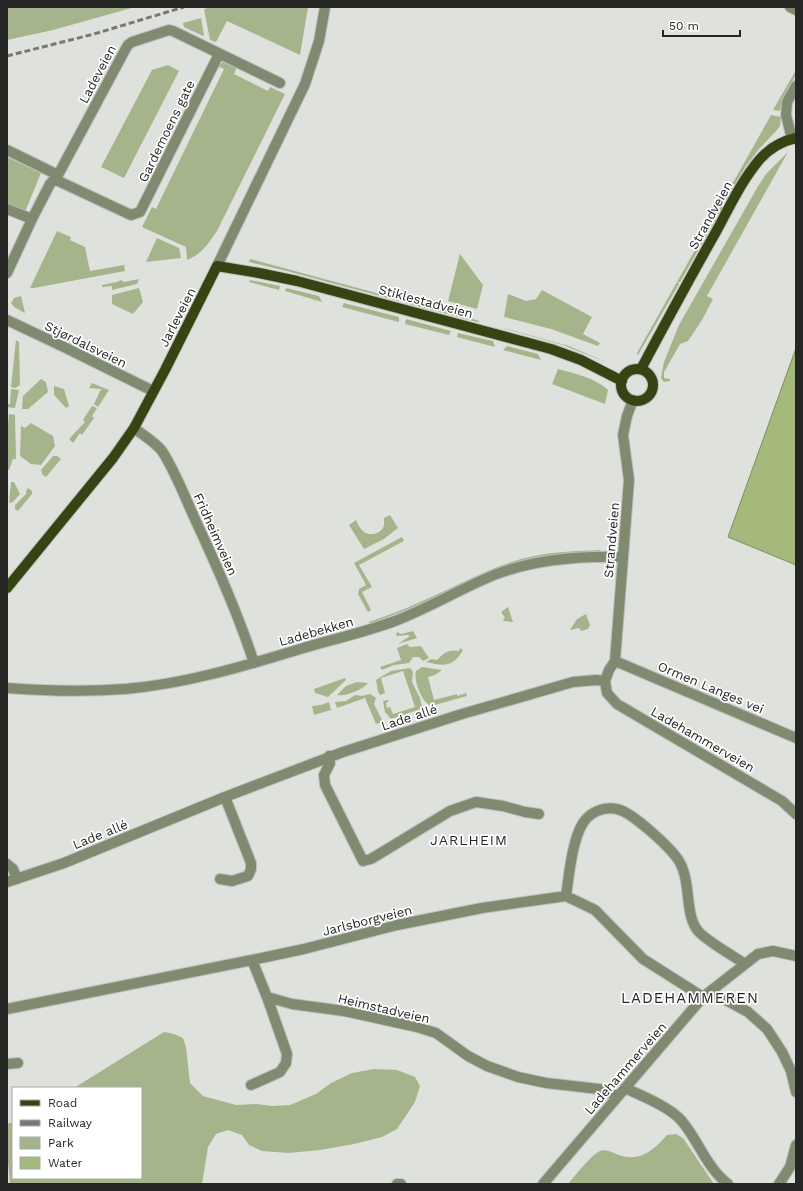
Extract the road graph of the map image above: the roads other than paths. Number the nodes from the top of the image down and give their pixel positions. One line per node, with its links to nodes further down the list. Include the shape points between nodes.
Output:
1 (325, 7): 12 (street, Jarleveien, via 314,59 304,84)
2 (790, 7): 3 (street)
3 (796, 10)
4 (218, 54): 5 (street, Ladeveien); 9 (street, Ladeveien, via 169,30 128,45); 9 (street, Gardemoens gate, via 140,212 131,215)
5 (280, 83)
6 (796, 86): 7 (street, Strandveien, via 786,109)
7 (794, 139): 15 (main road, Strandveien, via 769,151 748,174)
8 (7, 150): 9 (street)
9 (56, 177): 11 (street, Ladeveien)
10 (7, 209): 11 (street)
11 (32, 219): 13 (street, Ladeveien)
12 (217, 266): 16 (main road, Stiklestadveien, via 297,281 551,349 581,360); 17 (main road, Jarleveien)
13 (7, 273)
14 (7, 320): 17 (street, Stjørdalsveien)
15 (641, 369): 16 (main road, via 629,371); 18 (main road, via 653,380 653,389 645,399)
16 (622, 381): 18 (main road, via 625,394)
17 (153, 391): 19 (main road, Jarleveien)
18 (633, 400): 20 (street, Strandveien, via 623,435 629,472)
19 (134, 428): 21 (main road, Jarleveien, via 113,458); 23 (street, Fridheimveien, via 161,450 172,469 217,566)
20 (623, 557): 22 (street, Strandveien); 23 (street, Ladebekken, via 558,559 518,568 476,583 396,620)
21 (7, 588)
22 (615, 661): 24 (street, Strandveien); 26 (street, Ormen Langes vei)
23 (254, 663): 25 (street, Ladebekken, via 185,680 125,689 57,691)
24 (605, 681): 27 (street, Lade allé, via 573,682); 30 (street, Ladehammerveien, via 607,692 617,704 776,798)
25 (7, 688)
26 (796, 738)
27 (329, 756): 28 (street, Lade allé); 29 (street, via 330,762 324,775 325,785 363,860 371,859 450,811 476,802)
28 (225, 797): 32 (street, via 252,870 248,876 232,881); 33 (street, Lade allé, via 64,863)
29 (539, 814)
30 (796, 814)
31 (7, 864): 33 (street, via 13,869)
32 (220, 879)
33 (12, 881)
34 (566, 896): 36 (street, Jarlsborgveien, via 482,908 397,925); 37 (street, via 575,844 583,824 597,811 606,808 618,809 645,826 679,860 686,875 690,908 698,931); 38 (street, via 595,910 643,959)
35 (796, 956): 37 (street, Ladehammerveien, via 773,951 758,954)
36 (252, 960): 39 (street); 40 (street, Jarlsborgveien)
37 (745, 964): 38 (street, Ladehammerveien)
38 (707, 995): 44 (street, Ladehammerveien); 45 (street, via 748,1012 767,1029 791,1071)
39 (267, 997): 43 (street, via 286,1054 286,1063 280,1072); 46 (street, Heimstadveien, via 417,1027 436,1033 487,1066 518,1077 599,1089)
40 (7, 1009)
41 (18, 1063): 42 (street)
42 (7, 1064)
43 (251, 1085)
44 (626, 1088): 46 (street, Ladehammerveien); 51 (street, via 654,1101 680,1119 706,1160)
45 (796, 1092)
46 (618, 1096): 50 (street, Ladehammerveien)
47 (796, 1144): 52 (street, via 790,1167)
48 (398, 1184): 49 (street)
49 (401, 1184)
50 (543, 1184)
51 (728, 1184)
52 (779, 1184)

